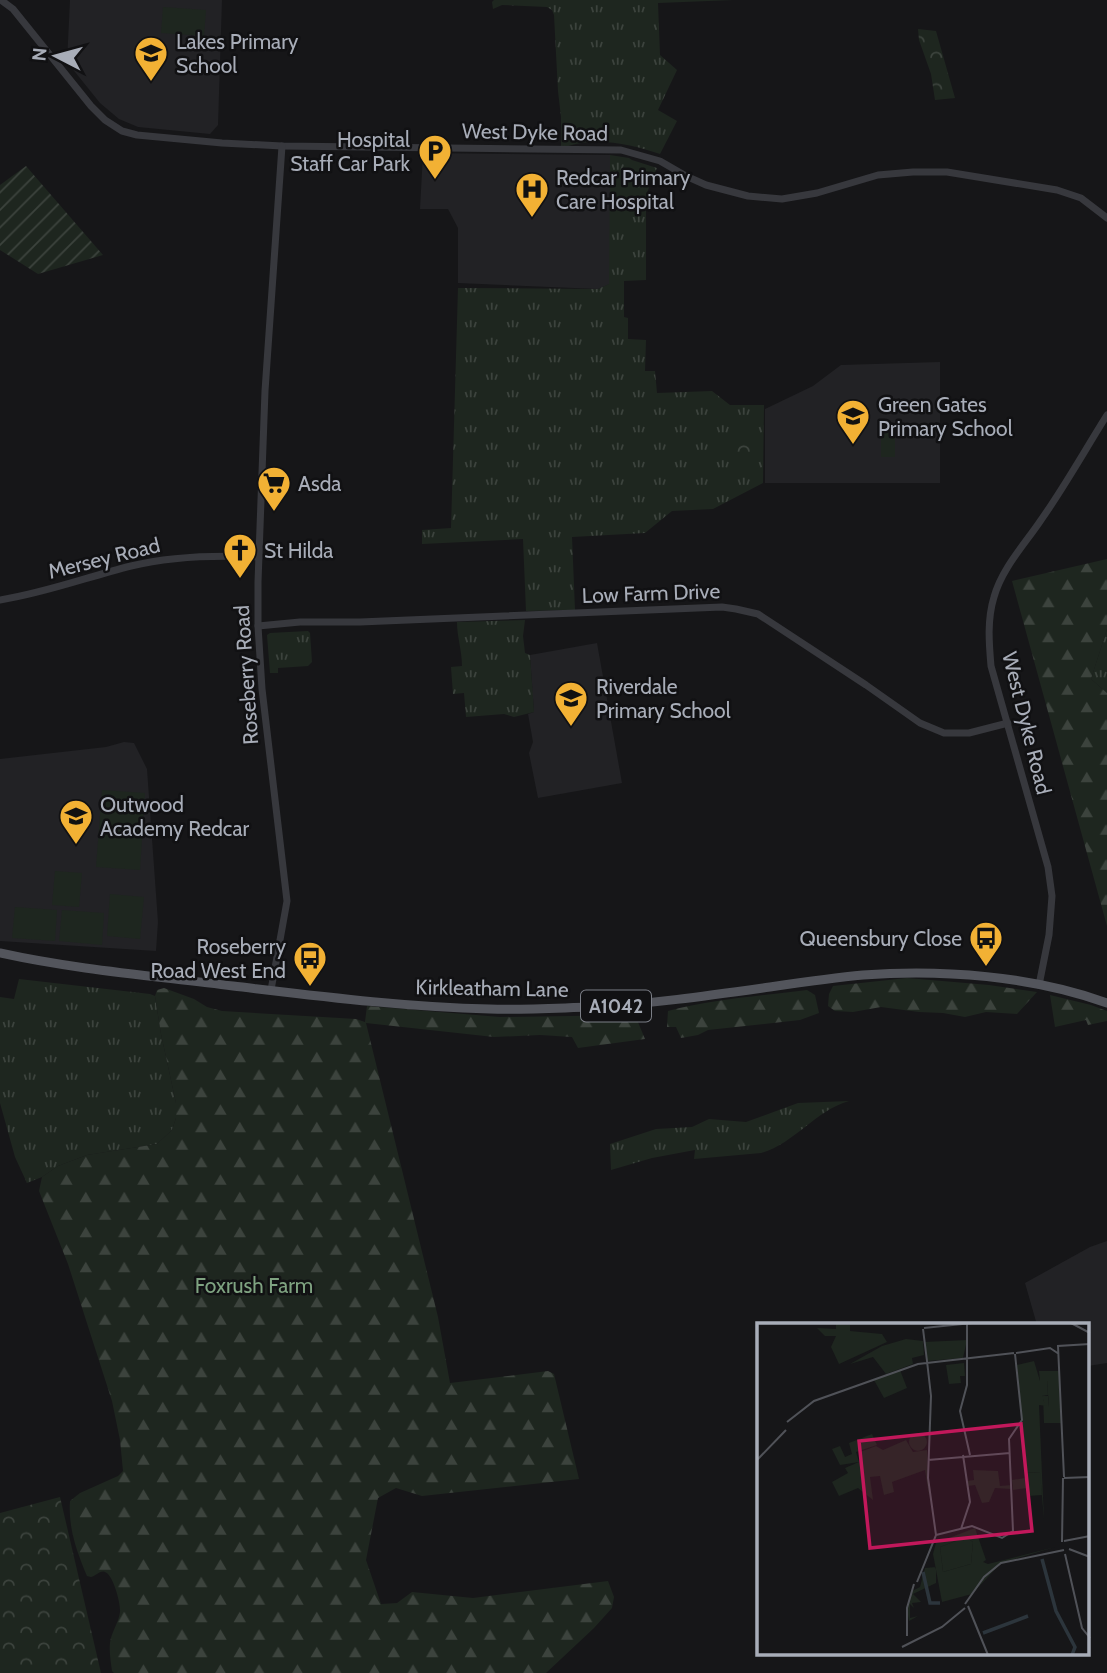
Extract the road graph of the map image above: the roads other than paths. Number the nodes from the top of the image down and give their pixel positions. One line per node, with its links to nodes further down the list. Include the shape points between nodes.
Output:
1 (1, 0): 2 (street, West Dyke Road, via 91,106 122,131)
2 (282, 146): 3 (street, West Dyke Road, via 621,150 660,161 706,186 782,199 884,174 956,173 1057,190 1082,198); 5 (street, Roseberry Road)
3 (1107, 218)
4 (1107, 415): 8 (street, West Dyke Road, via 994,596 988,634 991,666)
5 (259, 557): 6 (street, Mersey Road, via 185,558 134,565); 7 (street, Roseberry Road)
6 (0, 600)
7 (258, 626): 8 (street, Low Farm Drive, via 722,607 758,614 940,732 969,733); 11 (street, Roseberry Road, via 286,901)
8 (1007, 723): 10 (street, West Dyke Road, via 1052,896)
9 (0, 953): 11 (main road, Kirkleatham Lane / A1042, via 89,969)
10 (1039, 985): 11 (main road, Kirkleatham Lane / A1042, via 941,974 864,975 679,1000 537,1009 403,1004); 12 (main road, Kirkleatham Lane / A1042)
11 (271, 990)
12 (1107, 1003)

